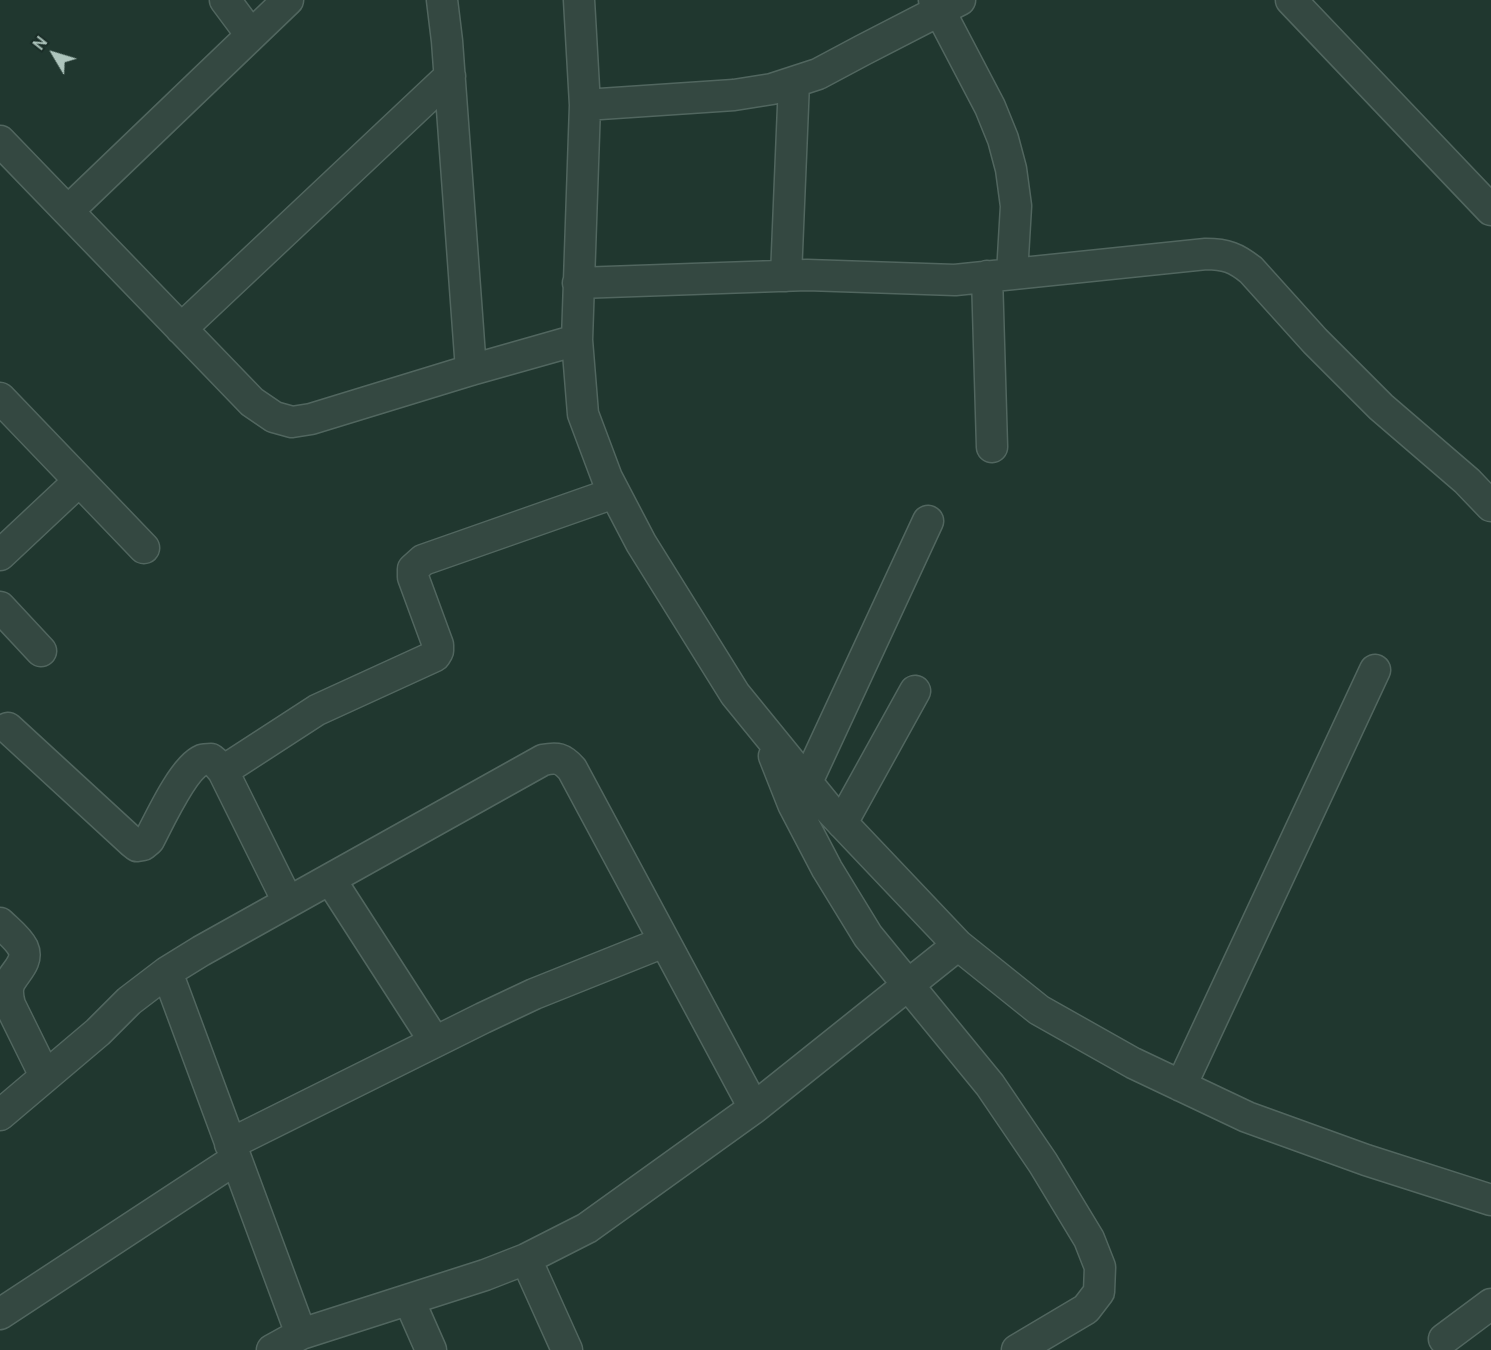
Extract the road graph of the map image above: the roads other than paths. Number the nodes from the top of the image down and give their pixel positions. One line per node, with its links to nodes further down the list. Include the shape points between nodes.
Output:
1 (225, 0): 7 (street)
2 (288, 0): 7 (street)
3 (442, 0): 8 (street)
4 (579, 0): 10 (street)
5 (1291, 0): 12 (street)
6 (945, 4): 9 (street, via 818,74); 14 (street, via 1003,139 1011,170 1016,206)
7 (251, 35): 13 (street)
8 (450, 76): 17 (street); 19 (street)
9 (794, 82): 10 (street, via 734,95); 15 (street)
10 (585, 105): 16 (street)
11 (0, 141): 13 (street)
12 (1491, 210)
13 (68, 211): 17 (street)
14 (999, 275): 15 (street, via 956,280); 21 (street); 24 (street, via 1206,254 1224,254 1240,261 1381,407)
15 (786, 276): 16 (street)
16 (578, 283): 18 (street)
17 (181, 329): 19 (street, via 252,402 274,417 292,422)
18 (577, 340): 19 (street); 23 (street, via 584,414)
19 (471, 370)
20 (0, 398): 22 (street)
21 (992, 447)
22 (79, 481): 26 (street); 27 (street)
23 (614, 493): 33 (street, via 735,694); 34 (street, via 423,560 413,569 413,577 438,645 435,656 317,710)
24 (1491, 506)
25 (928, 521): 35 (street)
26 (144, 548)
27 (0, 555)
28 (0, 607): 29 (street)
29 (41, 651)
30 (1375, 670): 46 (street)
31 (915, 691): 36 (street)
32 (8, 728): 34 (street, via 137,846 149,840 181,781 196,764 211,759)
33 (763, 728): 35 (street); 43 (street, via 793,804 827,869 868,936)
34 (223, 771): 38 (street)
35 (807, 782): 36 (street)
36 (842, 823): 41 (street)
37 (330, 879): 38 (street); 40 (street, via 543,760 554,758 565,761 572,769); 44 (street)
38 (288, 902): 42 (street)
39 (0, 923): 45 (street, via 23,948 22,965 7,994)
40 (664, 942): 44 (street, via 534,994); 47 (street)
41 (958, 945): 43 (street); 46 (street, via 1039,1010)
42 (167, 972): 45 (street); 49 (street)
43 (909, 984): 47 (street); 60 (street, via 990,1085 1036,1153 1089,1239 1100,1267 1099,1292 1086,1309)
44 (435, 1042): 49 (street)
45 (45, 1076): 48 (street)
46 (1181, 1086): 50 (street, via 1247,1118)
47 (754, 1108): 51 (street, via 587,1228)
48 (0, 1115)
49 (233, 1151): 54 (street); 55 (street)
50 (1491, 1200)
51 (526, 1259): 52 (street); 59 (street)
52 (409, 1300): 55 (street); 58 (street)
53 (1491, 1304): 56 (street)
54 (0, 1314)
55 (301, 1334): 57 (street)
56 (1443, 1339)
57 (272, 1350)
58 (431, 1350)
59 (567, 1350)
60 (1017, 1350)

